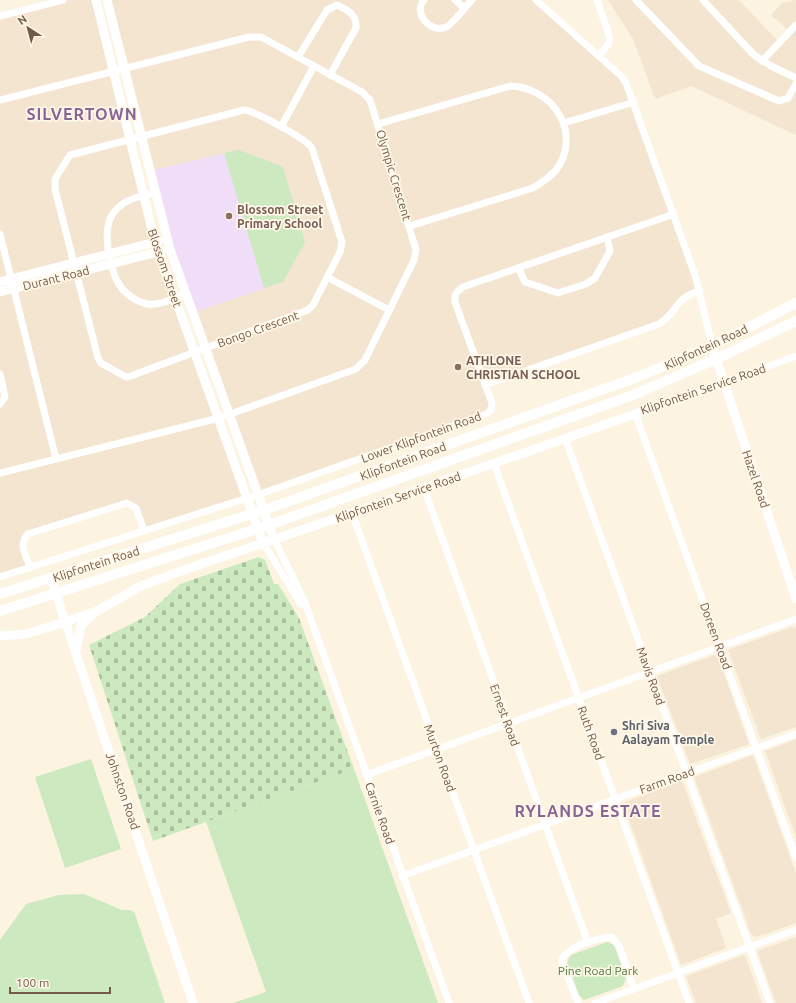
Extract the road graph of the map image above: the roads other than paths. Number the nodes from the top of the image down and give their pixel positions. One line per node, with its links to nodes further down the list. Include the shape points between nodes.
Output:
1 (63, 0): 12 (street)
2 (96, 0): 19 (street, Blossom Street)
3 (107, 0): 18 (street, Blossom Street)
4 (424, 0): 11 (street, via 420,12 423,20 440,29 448,27)
5 (455, 0): 11 (street)
6 (472, 0): 11 (street)
7 (536, 0): 14 (street)
8 (596, 0): 14 (street, via 610,38)
9 (636, 0): 22 (street, via 692,61 704,70 779,101 788,98)
10 (703, 0): 16 (street)
11 (464, 8)
12 (0, 16)
13 (796, 25): 16 (street)
14 (599, 56): 24 (street, via 621,76)
15 (298, 57): 17 (street, Olympic Crescent); 18 (street, Olympic Crescent, via 256,36); 20 (street, via 327,10 337,6 352,13 356,28)
16 (762, 61): 21 (street)
17 (314, 66): 20 (street, Olympic Crescent); 27 (street)
18 (124, 69): 19 (street, Olympic Crescent); 28 (street, Blossom Street)
19 (114, 71): 23 (street, Olympic Crescent); 29 (street, Blossom Street)
20 (330, 75): 26 (street, Olympic Crescent, via 367,96 374,108)
21 (796, 78)
22 (796, 84)
23 (0, 100)
24 (634, 102): 25 (street); 32 (street)
25 (564, 123): 26 (street, via 553,105 542,95 523,87 510,86); 33 (street, via 564,152 560,163 546,180 533,188)
26 (378, 124): 33 (street, Olympic Crescent)
27 (281, 127): 28 (street, Bongo Crescent, via 250,110 244,110); 45 (street, Bongo Crescent, via 310,144 314,151 342,242 340,252)
28 (140, 137): 29 (street, Bongo Crescent); 30 (street, Blossom Street)
29 (130, 140): 31 (street, Blossom Street); 41 (street, Bongo Crescent, via 70,155 55,179 55,189)
30 (155, 193): 31 (street); 36 (street, Blossom Street)
31 (143, 195): 37 (street, Blossom Street); 40 (street, via 114,212 109,221 106,237)
32 (674, 214): 35 (street); 48 (street)
33 (410, 226): 53 (street, Olympic Crescent, via 416,254)
34 (0, 234): 47 (street)
35 (607, 237): 43 (street); 43 (street, via 610,251 595,278 586,284 563,292 553,292 525,282)
36 (167, 239): 37 (street, Durant Road); 38 (street, Blossom Street)
37 (155, 242): 39 (street, Blossom Street); 40 (street, Durant Road)
38 (170, 250): 39 (street, Durant Road); 50 (street, Blossom Street)
39 (158, 253): 42 (street, Durant Road); 51 (street, Blossom Street)
40 (110, 254): 41 (street, Durant Road); 42 (street)
41 (74, 263): 44 (street, Bongo Crescent); 47 (street, Durant Road)
42 (112, 263): 44 (street, Durant Road); 51 (street, via 124,291 138,301 156,304)
43 (519, 269): 62 (street, via 463,287 454,296)
44 (76, 273): 47 (street, Durant Road); 57 (street, Bongo Crescent, via 98,358 102,363 128,377)
45 (327, 277): 53 (street); 56 (street, Bongo Crescent, via 308,310)
46 (0, 282): 47 (street, Durant Road)
47 (13, 284): 49 (street, Durant Road); 68 (street)
48 (700, 291): 55 (street); 62 (street, via 685,296 660,324)
49 (0, 292)
50 (185, 294): 51 (street); 56 (street, Blossom Street)
51 (174, 298): 57 (street, Blossom Street)
52 (796, 303): 55 (main road, Klipfontein Road)
53 (389, 310): 65 (street, Olympic Crescent, via 365,360 356,369)
54 (796, 321): 59 (main road, Klipfontein Road)
55 (712, 346): 59 (street, Hazel Road); 74 (main road, Klipfontein Road, via 635,378)
56 (206, 349): 57 (street, Bongo Crescent); 65 (street, Blossom Street)
57 (195, 352): 66 (street, Blossom Street)
58 (796, 356): 61 (street, Klipfontein Service Road)
59 (716, 360): 61 (street, Hazel Road); 77 (main road, Klipfontein Road, via 634,395)
60 (0, 374): 63 (street, via 5,397)
61 (724, 383): 64 (street, Klipfontein Service Road); 87 (street, Hazel Road)
62 (485, 385): 72 (street, Lower Klipfontein Road, via 492,406 486,414)
63 (0, 404)
64 (635, 413): 67 (street, Klipfontein Service Road); 94 (street, Doreen Road)
65 (230, 415): 66 (street, Olympic Crescent); 72 (street, Blossom Street)
66 (219, 418): 68 (street, Olympic Crescent); 73 (street, Blossom Street)
67 (565, 438): 69 (street, Klipfontein Service Road); 96 (street, Mavis Road)
68 (56, 459): 70 (street, Olympic Crescent)
69 (494, 464): 71 (street, Klipfontein Service Road); 97 (street, Ruth Road)
70 (0, 473)
71 (424, 488): 76 (street, Klipfontein Service Road); 98 (street, Ernest Road)
72 (258, 494): 73 (street, Lower Klipfontein Road); 74 (street, Blossom Street)
73 (247, 497): 75 (street, Blossom Street); 79 (street, Lower Klipfontein Road)
74 (263, 510): 75 (main road, Klipfontein Road); 77 (street, Blossom Street)
75 (253, 513): 78 (street, Blossom Street); 84 (main road, Klipfontein Road)
76 (352, 513): 80 (street, Klipfontein Service Road); 101 (street, Murton Road)
77 (269, 526): 78 (main road, Klipfontein Road); 80 (street, Carnie Road)
78 (258, 529): 81 (street, Carnie Road); 86 (main road, Klipfontein Road)
79 (144, 531): 82 (street, Lower Klipfontein Road); 82 (street, via 136,508 127,503 28,534 23,539 23,546)
80 (274, 540): 81 (street, Klipfontein Service Road); 92 (street, Carnie Road, via 304,600)
81 (263, 543): 89 (street, Klipfontein Service Road, via 156,580); 92 (street, Carnie Road)
82 (30, 567): 83 (street, Lower Klipfontein Road)
83 (0, 577)
84 (51, 579): 85 (main road, Klipfontein Road); 86 (street, Johnston Road)
85 (0, 594)
86 (56, 594): 88 (main road, Klipfontein Road); 91 (street, Johnston Road)
87 (796, 598)
88 (0, 611)
89 (97, 611): 91 (street, Klipfontein Service Road); 95 (street, via 81,626)
90 (796, 619): 94 (street)
91 (65, 622): 93 (street, Klipfontein Service Road, via 26,634); 95 (street, Johnston Road)
92 (311, 624): 103 (street, Carnie Road)
93 (0, 636)
94 (720, 647): 96 (street); 100 (street, Doreen Road)
95 (76, 654): 115 (street, Johnston Road)
96 (650, 672): 97 (street); 102 (street, Mavis Road)
97 (579, 698): 98 (street); 104 (street, Ruth Road)
98 (508, 724): 101 (street); 105 (street, Ernest Road)
99 (796, 734): 100 (street, Farm Road)
100 (756, 748): 102 (street, Farm Road); 107 (street, Doreen Road)
101 (437, 749): 103 (street); 106 (street, Murton Road)
102 (686, 773): 104 (street, Farm Road); 111 (street, Mavis Road)
103 (366, 775): 108 (street, Carnie Road)
104 (615, 798): 105 (street, Farm Road); 112 (street, Ruth Road)
105 (545, 825): 106 (street, Farm Road); 110 (street, Ernest Road)
106 (473, 850): 108 (street, Farm Road); 117 (street, Murton Road)
107 (796, 858)
108 (402, 876): 116 (street, Carnie Road)
109 (796, 930): 111 (street)
110 (588, 943): 113 (street, via 612,937 616,940); 118 (street, via 571,950 563,957 562,963)
111 (749, 947): 112 (street); 121 (street, Mavis Road)
112 (678, 973): 113 (street); 120 (street, Ruth Road)
113 (634, 988): 114 (street)
114 (608, 1001): 119 (street)
115 (193, 1003)
116 (449, 1003)
117 (529, 1003)
118 (578, 1003)
119 (595, 1003)
120 (689, 1003)
121 (770, 1003)

